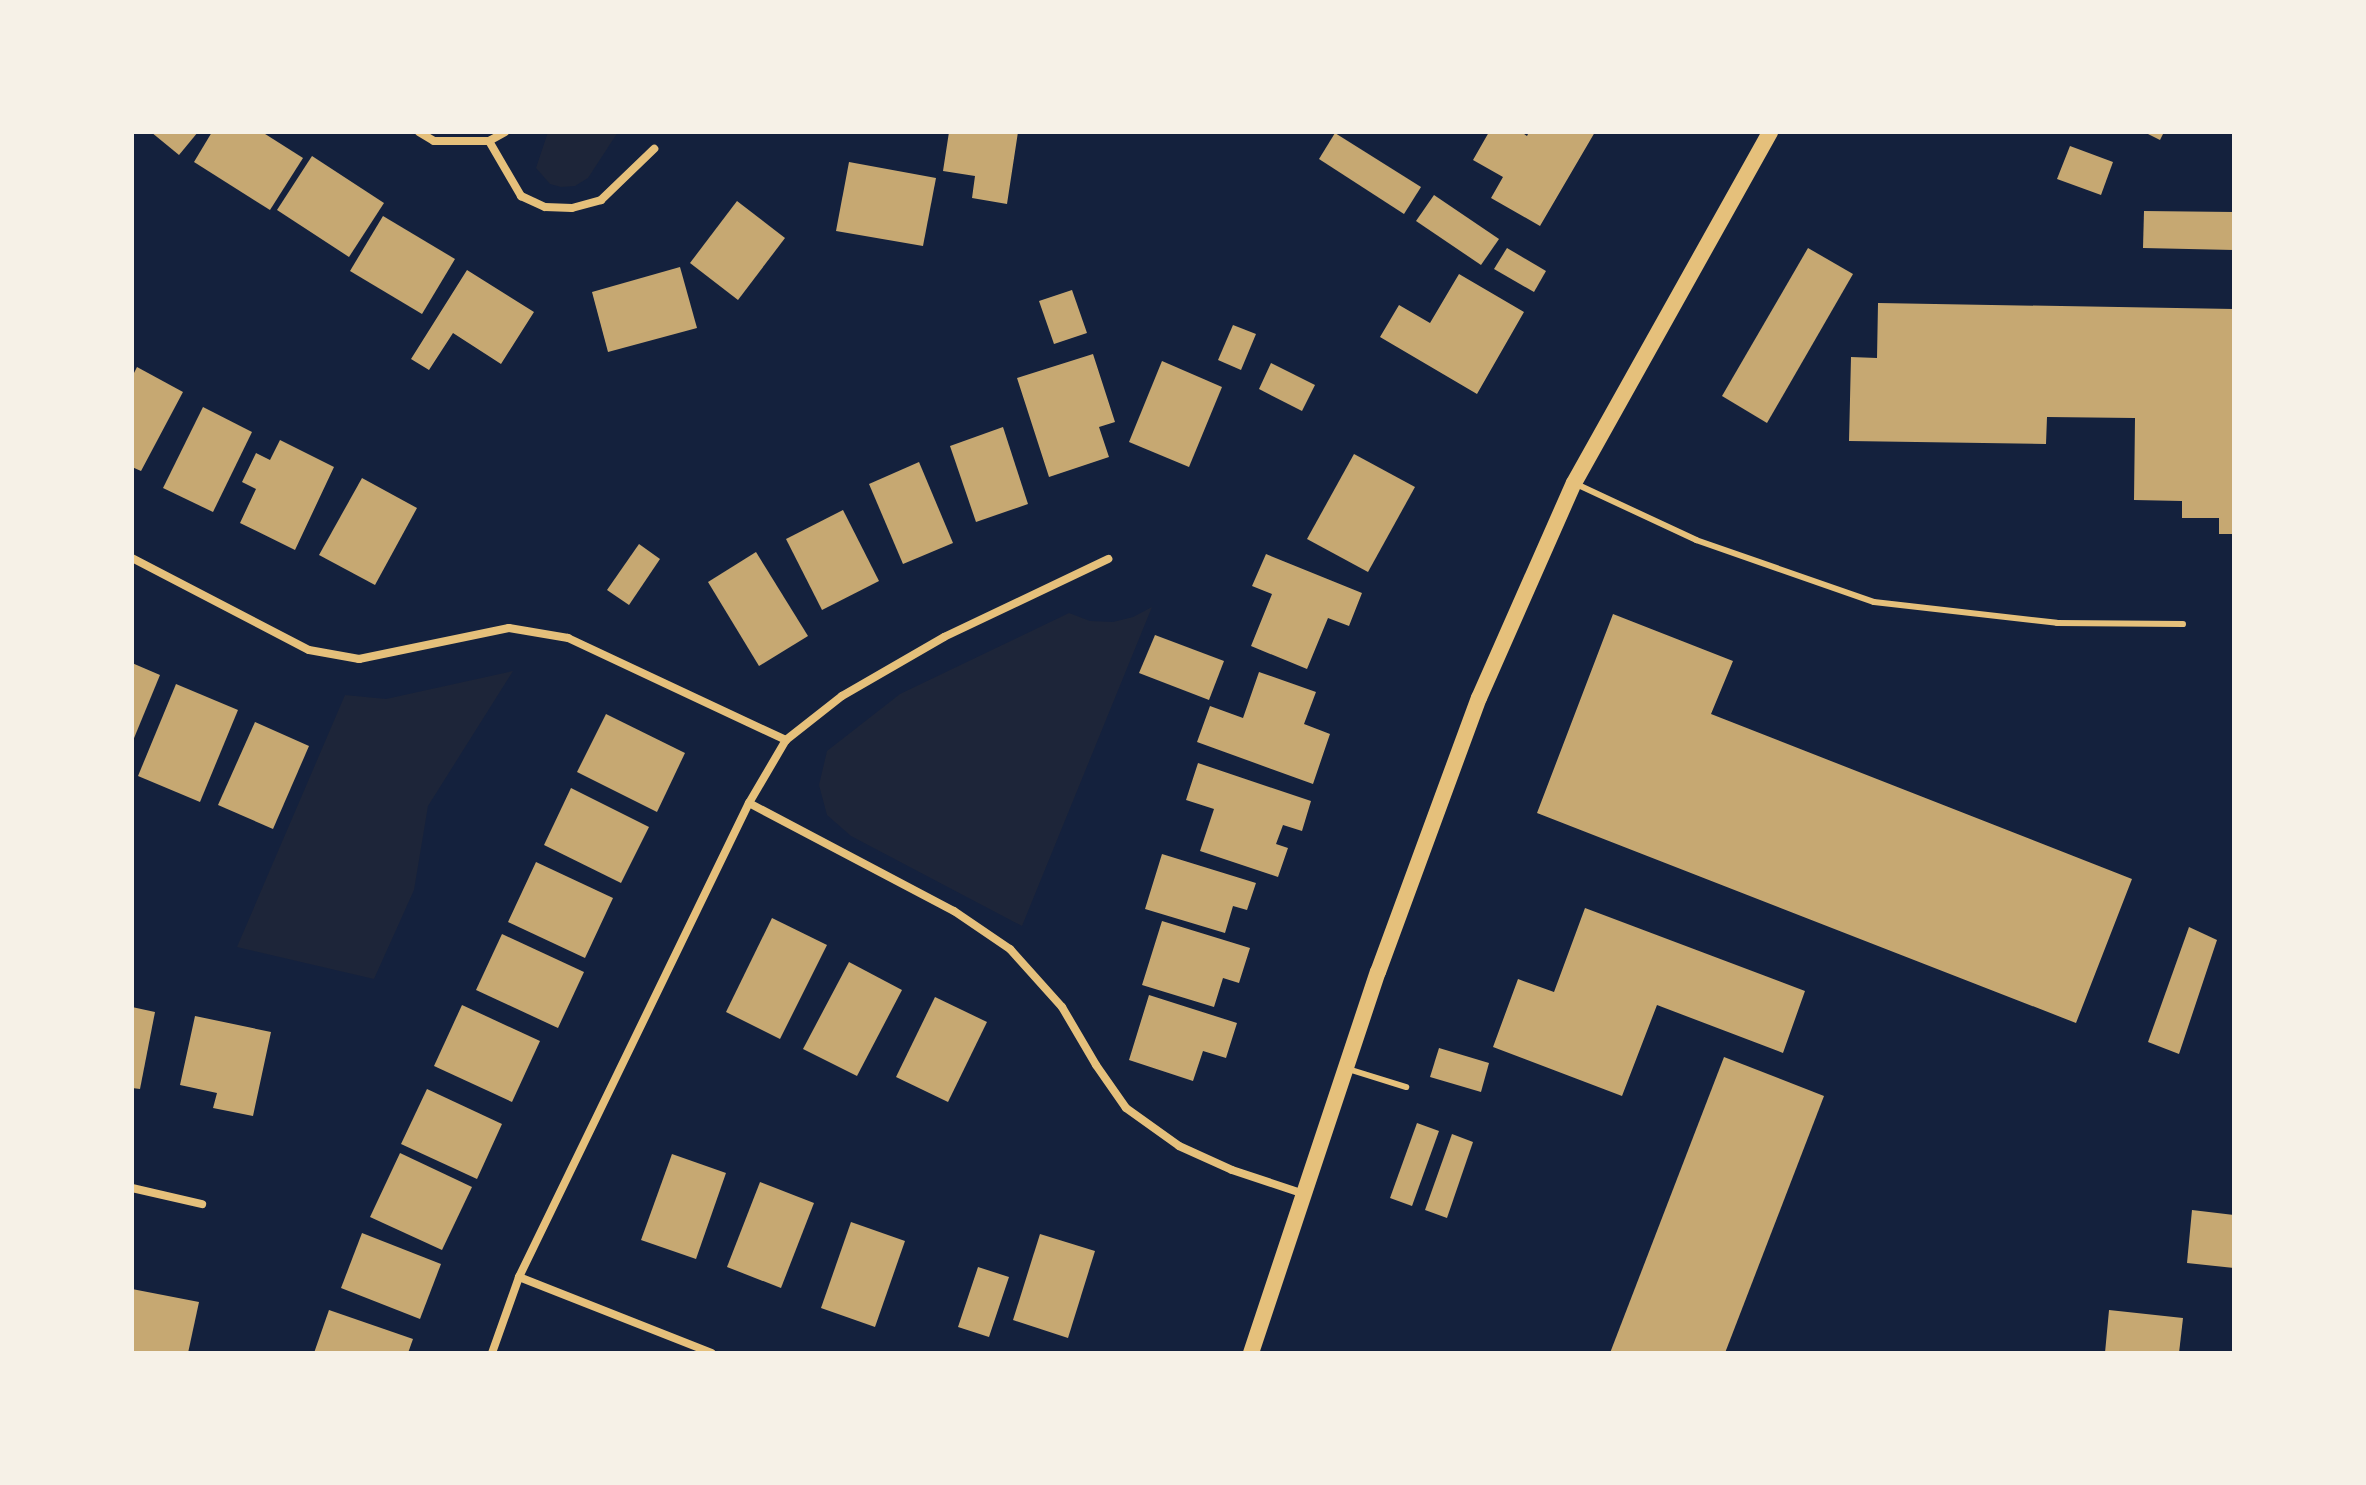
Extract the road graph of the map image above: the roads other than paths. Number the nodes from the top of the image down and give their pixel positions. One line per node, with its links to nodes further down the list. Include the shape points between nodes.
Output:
1 (419, 132): 4 (street, via 434,141)
2 (505, 132): 4 (street)
3 (1770, 132): 6 (main road)
4 (489, 141): 5 (street, via 521,196 545,207 572,208 601,200)
5 (654, 149)
6 (1574, 483): 9 (lane, via 1696,540 1874,602 2057,623); 12 (main road, via 1479,698)
7 (132, 558): 10 (street, via 309,650 359,659 509,628 568,638)
8 (1108, 559): 10 (street, via 944,637 842,696)
9 (2183, 624)
10 (786, 740): 11 (street)
11 (749, 803): 15 (street, via 954,911 1010,949 1062,1007 1126,1108 1179,1146); 17 (street)
12 (1346, 1069): 13 (lane); 15 (main road)
13 (1406, 1087)
14 (132, 1188): 16 (street)
15 (1304, 1194): 20 (main road)
16 (202, 1204)
17 (519, 1277): 18 (street); 19 (street)
18 (492, 1353)
19 (712, 1353)
20 (1251, 1353)

